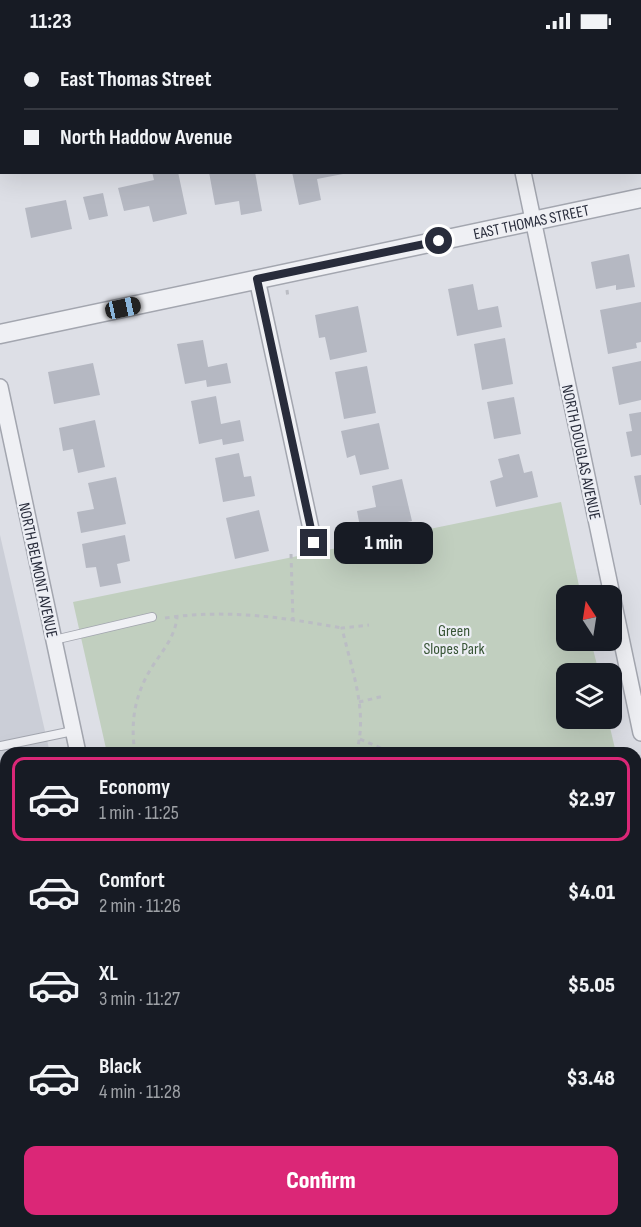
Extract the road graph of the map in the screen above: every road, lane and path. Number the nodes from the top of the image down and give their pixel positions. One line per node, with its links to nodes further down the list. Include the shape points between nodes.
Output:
1 (523, 174): 3 (street, NORTH DOUGLAS AVENUE)
2 (641, 198): 3 (street, EAST THOMAS STREET)
3 (533, 220): 4 (street, EAST THOMAS STREET); 19 (street, NORTH DOUGLAS AVENUE)
4 (257, 279): 5 (street, EAST THOMAS STREET); 8 (street)
5 (0, 334)
6 (0, 387): 7 (street, NORTH BELMONT AVENUE)
7 (4, 423): 15 (street, NORTH BELMONT AVENUE)
8 (314, 543)
9 (291, 554): 12 (path)
10 (152, 617): 11 (path); 15 (lane)
11 (177, 617): 12 (path, via 232,612); 23 (path, via 176,630 138,691 132,726)
12 (293, 619): 14 (path)
13 (369, 625): 14 (path)
14 (342, 628): 17 (path)
15 (54, 640): 18 (street, NORTH BELMONT AVENUE)
16 (384, 696): 17 (path)
17 (359, 702): 20 (path)
18 (73, 731): 21 (lane); 22 (street, NORTH BELMONT AVENUE)
19 (641, 732)
20 (360, 739): 24 (path); 25 (path)
21 (1, 746)
22 (77, 747)
23 (134, 747)
24 (358, 747)
25 (378, 747)

